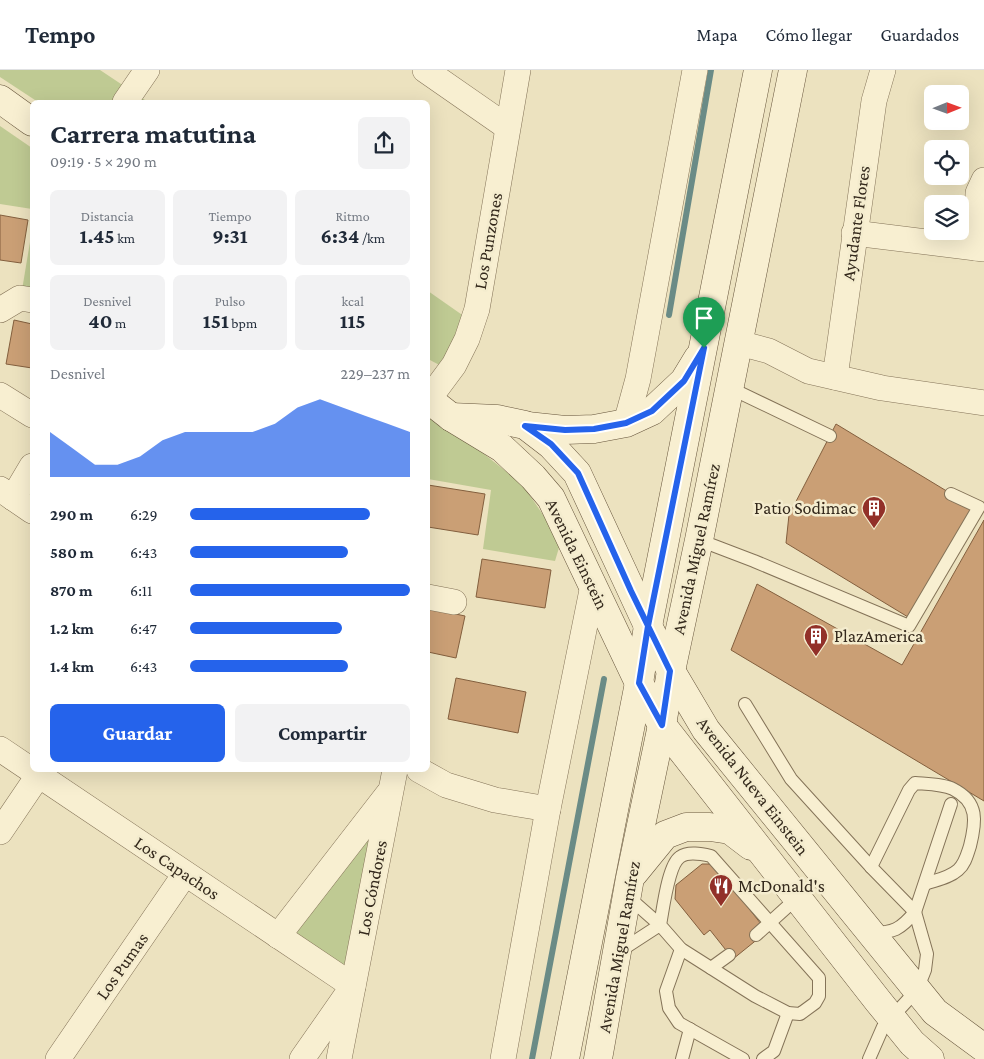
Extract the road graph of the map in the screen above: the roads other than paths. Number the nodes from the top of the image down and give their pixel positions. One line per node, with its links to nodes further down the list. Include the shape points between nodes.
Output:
1 (147, 70): 9 (street)
2 (425, 70): 11 (street)
3 (518, 70): 11 (street, Los Punzones)
4 (695, 70): 27 (street, via 638,379)
5 (758, 70): 18 (main road, Avenida Miguel Ramírez)
6 (793, 70): 17 (main road, Avenida Miguel Ramírez)
7 (883, 70): 13 (street, Ayudante Flores, via 874,101)
8 (0, 100): 10 (main road)
9 (126, 100)
10 (30, 121)
11 (507, 127): 22 (street, Los Punzones, via 477,308 454,365)
12 (984, 180): 14 (street, via 978,194)
13 (854, 233): 14 (street); 19 (street, Ayudante Flores)
14 (980, 249)
15 (30, 300): 16 (street, via 20,298)
16 (0, 310)
17 (739, 343): 19 (street, via 769,351 808,371); 20 (main road, Avenida Miguel Ramírez)
18 (704, 348): 27 (main road, via 684,381 652,411); 37 (main road, Avenida Miguel Ramírez)
19 (835, 377): 24 (street, via 882,388)
20 (730, 388): 29 (lane); 33 (main road, Avenida Miguel Ramírez)
21 (0, 395): 25 (street)
22 (430, 397)
23 (430, 401): 26 (main road, Avenida Einstein)
24 (984, 403)
25 (30, 414)
26 (451, 416): 28 (main road, Avenida Einstein, via 497,419); 34 (main road, Avenida Einstein, via 502,448 551,498)
27 (626, 423): 28 (main road, via 565,430)
28 (525, 426): 37 (main road, Avenida Einstein, via 551,444 578,473)
29 (830, 436)
30 (30, 470): 32 (street)
31 (952, 494): 33 (lane, via 979,507 909,626)
32 (15, 499)
33 (699, 540): 38 (main road, Avenida Miguel Ramírez)
34 (593, 585): 39 (main road, Avenida Einstein); 48 (street)
35 (430, 597): 36 (street)
36 (454, 602)
37 (648, 626): 38 (main road, Avenida Einstein); 39 (main road, Avenida Miguel Ramírez)
38 (670, 671): 41 (main road, Avenida Miguel Ramírez); 59 (main road, Avenida Nueva Einstein, via 706,730)
39 (639, 683): 41 (main road, Avenida Einstein); 76 (main road, Avenida Miguel Ramírez)
40 (745, 704): 51 (lane, via 791,779)
41 (662, 725): 50 (main road, Avenida Nueva Einstein); 54 (main road, Avenida Miguel Ramírez)
42 (0, 749): 43 (street, Los Capachos)
43 (30, 767)
44 (423, 772): 48 (street, via 446,784 495,800)
45 (41, 773): 49 (street); 52 (street, Los Capachos)
46 (393, 780): 61 (street, Los Cóndores); 66 (street, Los Cóndores)
47 (951, 804): 53 (lane)
48 (548, 809): 75 (street)
49 (0, 832)
50 (765, 857): 54 (main road, via 730,830 686,827 665,835); 55 (main road, Avenida Nueva Einstein)
51 (870, 867): 53 (lane, via 915,783 952,788 967,800 974,814 975,826 966,860 949,876); 56 (lane)
52 (186, 874): 61 (street, Los Capachos); 72 (street, Los Pumas)
53 (925, 884): 56 (lane)
54 (629, 887): 58 (lane); 63 (main road, Avenida Miguel Ramírez)
55 (797, 898): 57 (lane); 69 (main road, Avenida Nueva Einstein)
56 (915, 912): 59 (lane, via 903,926); 67 (lane, via 927,954)
57 (770, 922): 58 (lane, via 711,856 692,853 680,856 673,865); 60 (lane); 68 (lane, via 819,978 819,996 815,1003 800,1014)
58 (660, 925): 62 (lane); 63 (lane)
59 (871, 934): 67 (main road, Avenida Nueva Einstein)
60 (756, 935)
61 (278, 936): 66 (street, Los Capachos)
62 (681, 949): 65 (lane); 70 (lane, via 666,991 669,1008 679,1023)
63 (618, 953): 77 (main road, Avenida Miguel Ramírez)
64 (729, 955): 65 (lane)
65 (711, 968): 68 (lane)
66 (353, 986): 73 (street, Los Cóndores); 74 (street, Los Cóndores)
67 (917, 990): 69 (lane); 71 (main road, Avenida Nueva Einstein, via 935,1012)
68 (788, 1014): 80 (lane, via 774,1051)
69 (890, 1017): 81 (lane); 82 (main road, Avenida Nueva Einstein, via 912,1044)
70 (690, 1029): 78 (lane); 79 (lane)
71 (984, 1048)
72 (58, 1059)
73 (302, 1059)
74 (339, 1059)
75 (503, 1059)
76 (565, 1059)
77 (598, 1059)
78 (682, 1059)
79 (743, 1059)
80 (763, 1059)
81 (869, 1059)
82 (930, 1059)

